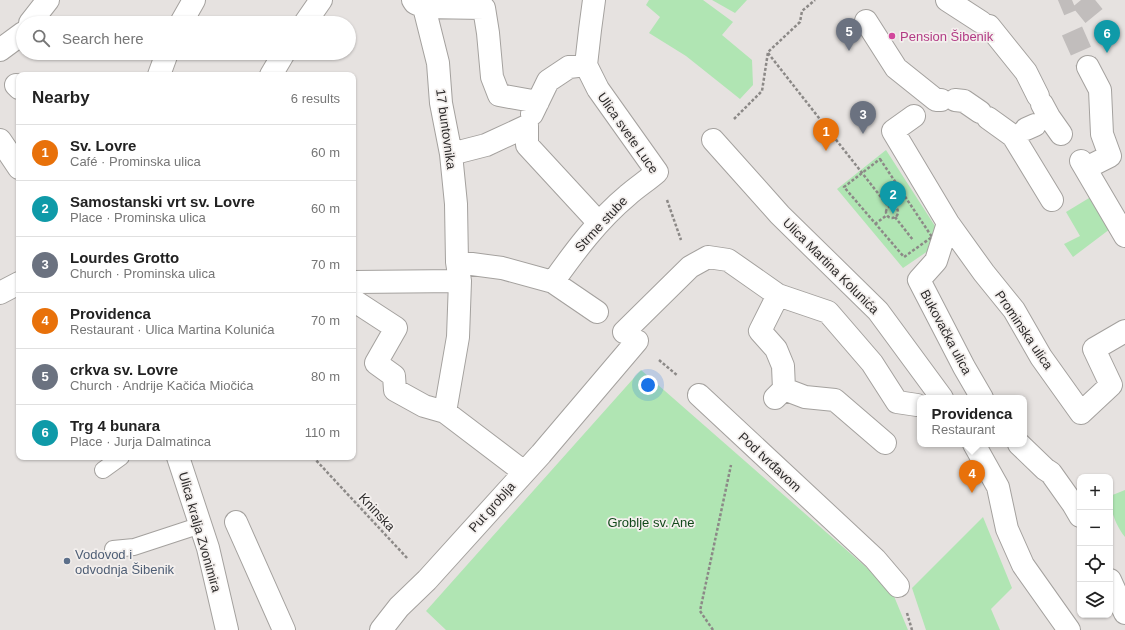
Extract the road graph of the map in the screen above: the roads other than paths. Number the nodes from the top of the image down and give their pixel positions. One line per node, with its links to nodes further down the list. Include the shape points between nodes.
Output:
1 (48, 0): 7 (street)
2 (194, 0): 8 (street)
3 (321, 0): 9 (street)
4 (594, 0): 15 (street)
5 (947, 0): 24 (street, via 985,24 1026,72 1049,117)
6 (417, 3): 19 (street, via 484,8 492,77 499,95); 25 (street, 17 buntovnika, via 438,63 441,103)
7 (35, 16)
8 (185, 16)
9 (310, 16)
10 (866, 21): 28 (street, via 896,68 936,100 964,101 1013,136)
11 (16, 37): 12 (street)
12 (0, 50)
13 (164, 60): 17 (street)
14 (280, 60): 18 (street)
15 (586, 65): 19 (street, via 569,66 548,81); 27 (street, Ulica svete Luce, via 598,89)
16 (1088, 67): 24 (street, via 1100,90 1102,134 1110,156)
17 (160, 72)
18 (273, 72)
19 (538, 102): 21 (street)
20 (914, 116): 30 (street, Prominska ulica, via 893,131)
21 (527, 126): 25 (street, via 486,145); 29 (street, via 527,145)
22 (0, 140): 26 (street)
23 (713, 140): 42 (street, Ulica Martina Kolunića, via 780,214 878,311)
24 (1074, 152): 31 (street)
25 (450, 154): 32 (street, 17 buntovnika, via 456,204)
26 (16, 164)
27 (658, 172): 29 (street, Strme stube, via 627,196)
28 (1052, 200)
29 (599, 223): 34 (street, Strme stube)
30 (948, 223): 40 (street, Prominska ulica, via 1014,310 1041,357 1081,413 1111,385 1094,349); 43 (street, Bukovačka ulica, via 936,260 919,280)
31 (1125, 236)
32 (458, 271): 33 (street); 34 (street, via 502,268); 45 (street, 17 buntovnika, via 458,336)
33 (356, 282)
34 (552, 282): 39 (street)
35 (16, 285): 36 (street)
36 (0, 293)
37 (778, 295): 44 (street, via 828,312 872,363 897,402); 46 (street, via 760,331 776,349 783,366 779,394 835,400); 52 (street, Put groblja, via 728,260 708,256 690,267 630,336 602,384)
38 (356, 302): 45 (street, via 396,328 376,363 394,376 395,390 424,406)
39 (597, 312)
40 (1125, 331)
41 (699, 395): 58 (street, Pod tvrđavom, via 875,559)
42 (940, 395)
43 (980, 395)
44 (917, 405)
45 (445, 412): 52 (street)
46 (885, 443)
47 (976, 447): 63 (street, via 998,487 1007,529 1023,564)
48 (1022, 447): 53 (street, via 1045,470 1052,473)
49 (117, 460): 51 (lane)
50 (179, 460): 55 (street, Ulica kralja Zvonimira)
51 (103, 470)
52 (524, 472): 62 (street, Put groblja, via 427,580 399,607)
53 (1077, 511)
54 (236, 522): 61 (street)
55 (201, 525): 56 (lane, via 134,547); 60 (street, Ulica kralja Zvonimira)
56 (113, 549)
57 (1111, 582): 59 (street)
58 (898, 586)
59 (1125, 613)
60 (227, 630)
61 (284, 630)
62 (381, 630)
63 (1069, 630)

